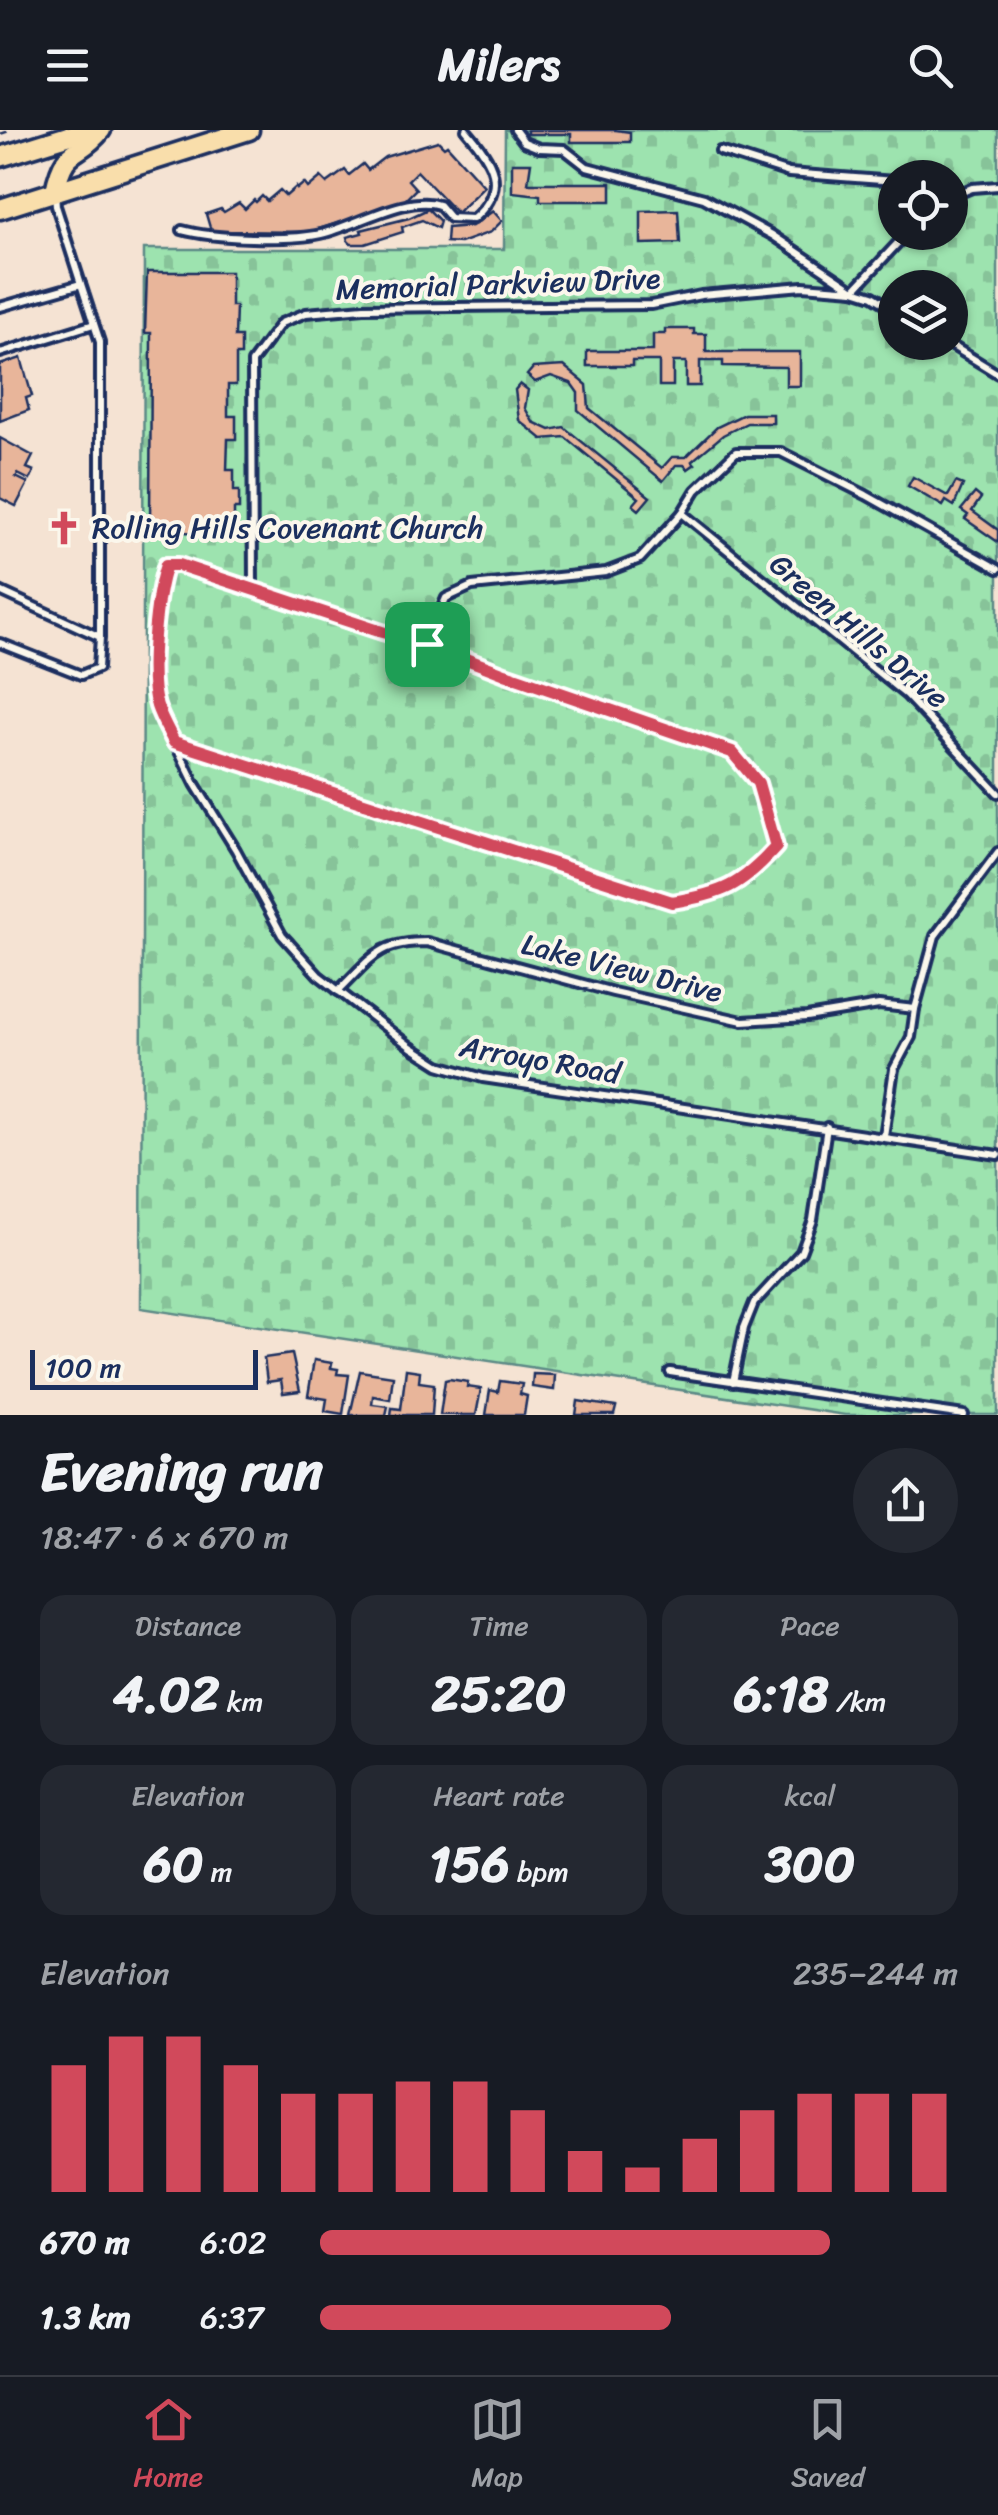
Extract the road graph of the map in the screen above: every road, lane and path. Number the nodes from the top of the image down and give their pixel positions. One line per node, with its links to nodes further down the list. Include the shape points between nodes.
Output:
1 (14, 130): 7 (path)
2 (87, 130): 9 (main road)
3 (101, 130): 13 (main road, via 63,162)
4 (248, 130): 13 (main road)
5 (466, 130): 15 (lane, via 494,165 490,195 473,219 450,218 439,205 416,201 318,235 201,236)
6 (515, 130): 18 (lane, via 524,142 564,149 587,167 704,198)
7 (0, 134)
8 (720, 151): 10 (lane, via 789,172)
9 (0, 157)
10 (878, 180)
11 (998, 186): 12 (lane)
12 (968, 190)
13 (55, 191): 14 (main road); 17 (lane)
14 (0, 209)
15 (182, 230)
16 (891, 250): 18 (lane)
17 (80, 284): 20 (lane); 21 (lane)
18 (854, 290): 19 (lane); 27 (lane, Memorial Parkview Drive, via 803,286 651,306 364,308 306,313 281,324 252,362)
19 (878, 299)
20 (0, 307)
21 (94, 324): 22 (lane); 29 (lane, via 100,342)
22 (0, 354)
23 (968, 356): 24 (lane)
24 (998, 374)
25 (682, 512): 26 (lane, via 736,452 781,452); 31 (lane, via 640,559 606,572 472,586 446,598); 33 (lane, Green Hills Drive, via 906,695)
26 (998, 569)
27 (253, 588): 31 (lane); 32 (lane, Arroyo Road, via 166,565 154,644 156,702)
28 (0, 591): 29 (lane)
29 (100, 637): 30 (lane, via 98,668 81,675)
30 (0, 643)
31 (427, 644): 32 (lane, via 732,752 758,783 776,847 753,873 713,896 672,902)
32 (174, 742): 35 (lane, Arroyo Road, via 282,935)
33 (998, 793)
34 (998, 852): 36 (lane, via 935,936)
35 (338, 990): 36 (lane, Lake View Drive, via 380,950 427,942 743,1021 878,1005); 37 (lane, Arroyo Road, via 440,1065 484,1078)
36 (915, 1010): 38 (lane, via 911,1038 894,1069)
37 (827, 1128): 38 (lane, Arroyo Road); 41 (lane, via 801,1252 754,1304)
38 (884, 1136): 39 (lane, Arroyo Road)
39 (998, 1155)
40 (670, 1372): 41 (lane)
41 (734, 1382): 42 (lane)
42 (964, 1415)

